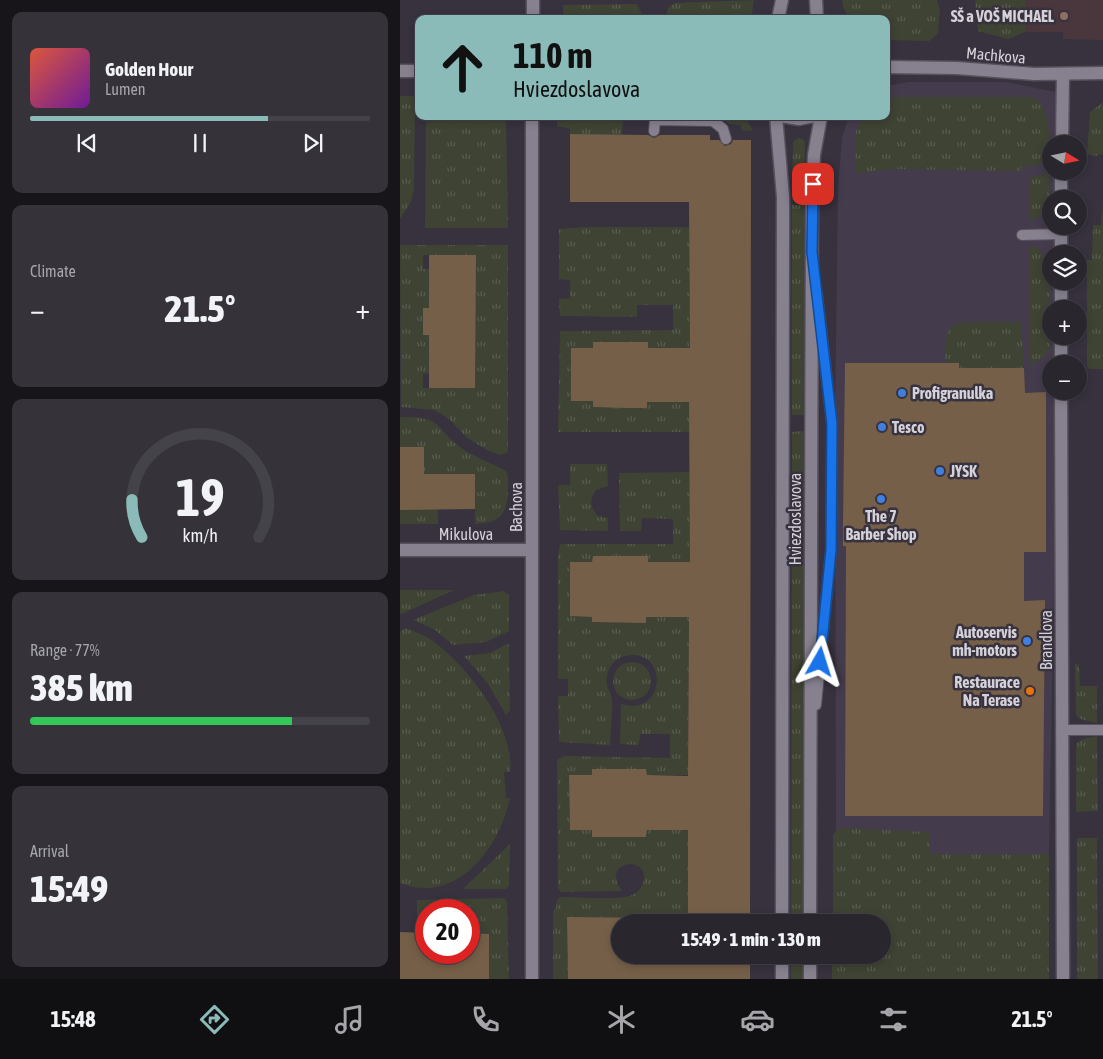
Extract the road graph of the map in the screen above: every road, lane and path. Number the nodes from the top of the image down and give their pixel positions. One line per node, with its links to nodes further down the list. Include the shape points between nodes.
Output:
1 (533, 0): 4 (street)
2 (782, 0): 5 (street)
3 (816, 0): 6 (street)
4 (532, 15)
5 (779, 15)
6 (817, 15)
7 (890, 67): 11 (street, Machkova)
8 (400, 71): 9 (street)
9 (415, 71)
10 (1103, 73): 11 (street, Machkova)
11 (1063, 74): 18 (street)
12 (532, 120): 25 (street, Bachova)
13 (655, 120): 17 (lane)
14 (694, 120): 19 (lane, via 713,121 722,129)
15 (776, 120): 29 (street, Hviezdoslavova, via 783,197)
16 (820, 120): 22 (street, Hviezdoslavova, via 814,155)
17 (654, 131)
18 (1062, 135)
19 (726, 139)
20 (1042, 232): 21 (lane)
21 (1022, 235)
22 (812, 252): 28 (street, Hviezdoslavova); 28 (lane, via 832,424 831,550)
23 (1061, 400): 26 (street, Brandlova)
24 (400, 550): 25 (street, Mikulova)
25 (532, 550): 33 (street, Bachova)
26 (1062, 730): 27 (lane); 36 (street, Brandlova)
27 (1103, 730)
28 (811, 755): 30 (street, Hviezdoslavova)
29 (782, 914)
30 (810, 914)
31 (782, 964): 34 (street)
32 (810, 964): 35 (street)
33 (532, 979)
34 (782, 979)
35 (810, 979)
36 (1062, 979)

